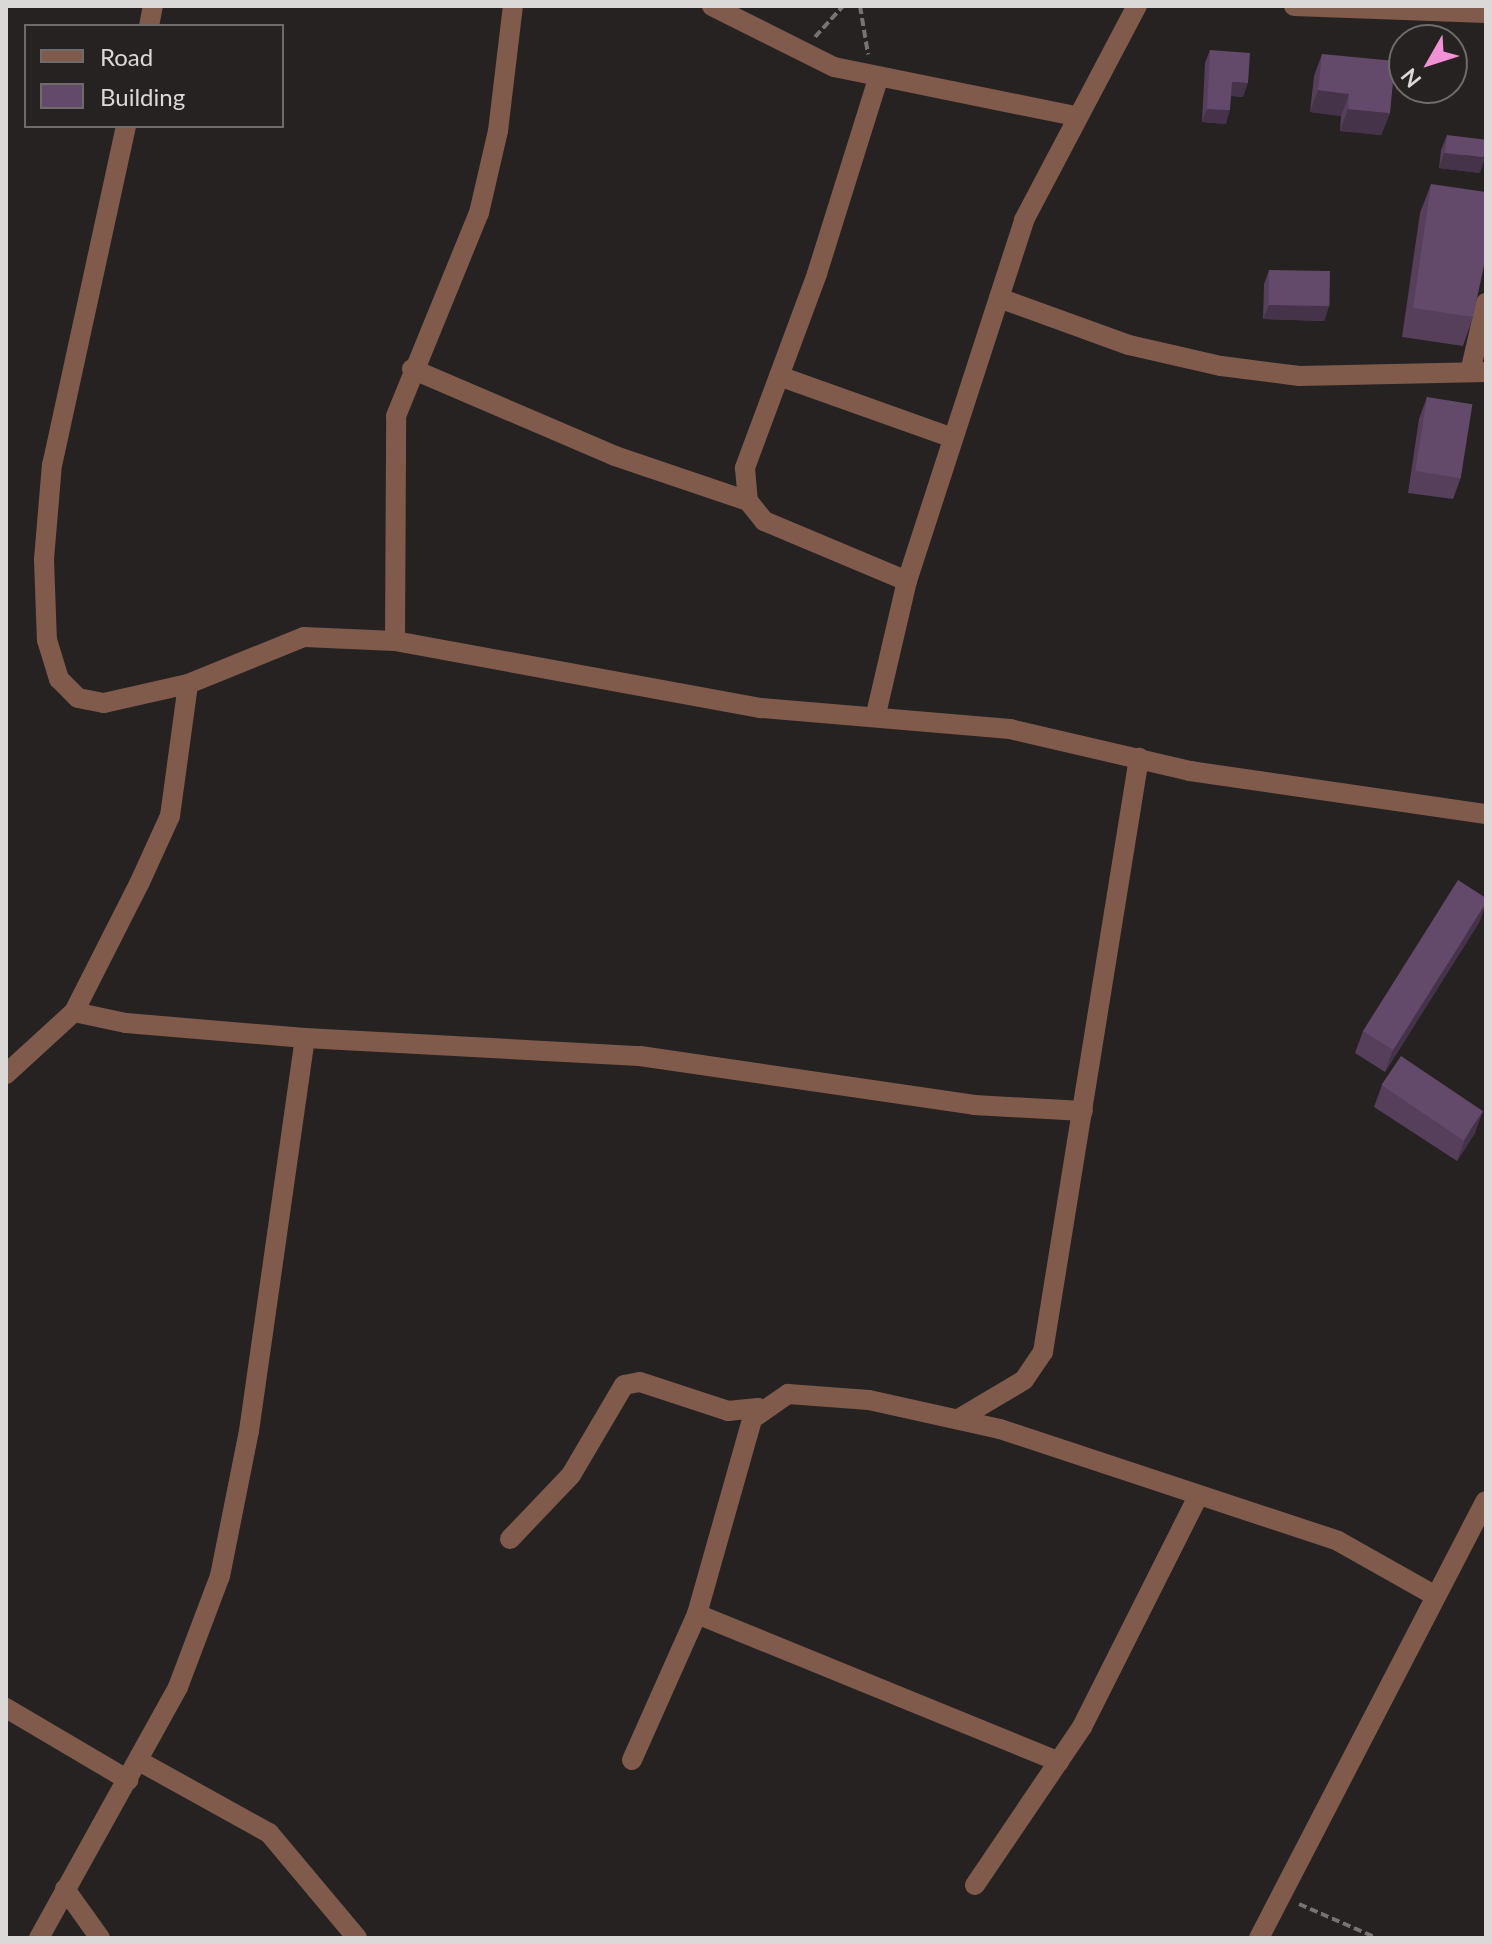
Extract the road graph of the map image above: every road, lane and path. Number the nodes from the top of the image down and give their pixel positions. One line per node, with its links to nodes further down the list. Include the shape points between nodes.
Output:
1 (513, 6): 14 (street, via 498,131 479,213)
2 (712, 6): 8 (street)
3 (843, 6): 8 (path)
4 (860, 6): 9 (path)
5 (1137, 6): 10 (street)
6 (1294, 6): 7 (street)
7 (1486, 13)
8 (803, 51): 9 (street)
9 (874, 78): 10 (street); 16 (street)
10 (1075, 116): 12 (street, via 1024,220)
11 (126, 128): 21 (street, via 52,464 47,640 59,679 78,698 104,703)
12 (999, 298): 15 (street, via 1129,345 1221,366 1299,376); 17 (street)
13 (1486, 303): 15 (street)
14 (412, 369): 18 (street, via 615,456); 20 (street, via 391,448)
15 (1479, 370)
16 (779, 376): 17 (street); 18 (street, via 745,468)
17 (953, 438): 19 (street)
18 (748, 501): 19 (street, via 787,536)
19 (907, 581): 22 (street)
20 (395, 641): 21 (street, via 291,640); 22 (street, via 761,708)
21 (188, 684): 25 (street, via 170,816)
22 (876, 714): 23 (street, via 1010,729)
23 (1139, 758): 24 (street); 28 (street)
24 (1486, 814)
25 (74, 1012): 26 (street, via 126,1023); 27 (street)
26 (305, 1038): 28 (street, via 640,1056 974,1105); 38 (street, via 249,1431 220,1576 194,1651)
27 (6, 1074)
28 (1083, 1111): 30 (street, via 1043,1352 1024,1380)
29 (758, 1408): 30 (street, via 788,1394 821,1394); 33 (street, via 728,1411 640,1382 624,1385 571,1475); 35 (street, via 738,1454)
30 (960, 1418): 31 (street)
31 (1197, 1498): 34 (street, via 1338,1541); 39 (street)
32 (1486, 1501): 34 (street)
33 (510, 1539)
34 (1434, 1595): 43 (street)
35 (697, 1614): 37 (street); 39 (street)
36 (6, 1708): 40 (street)
37 (632, 1760)
38 (139, 1761): 40 (street); 46 (street, via 269,1833)
39 (1059, 1762): 41 (street)
40 (128, 1780): 42 (street)
41 (975, 1885)
42 (65, 1889): 44 (street); 45 (street)
43 (1282, 1900): 47 (street); 48 (path, via 1323,1909)
44 (39, 1938)
45 (100, 1938)
46 (357, 1938)
47 (1259, 1938)
48 (1377, 1938)

